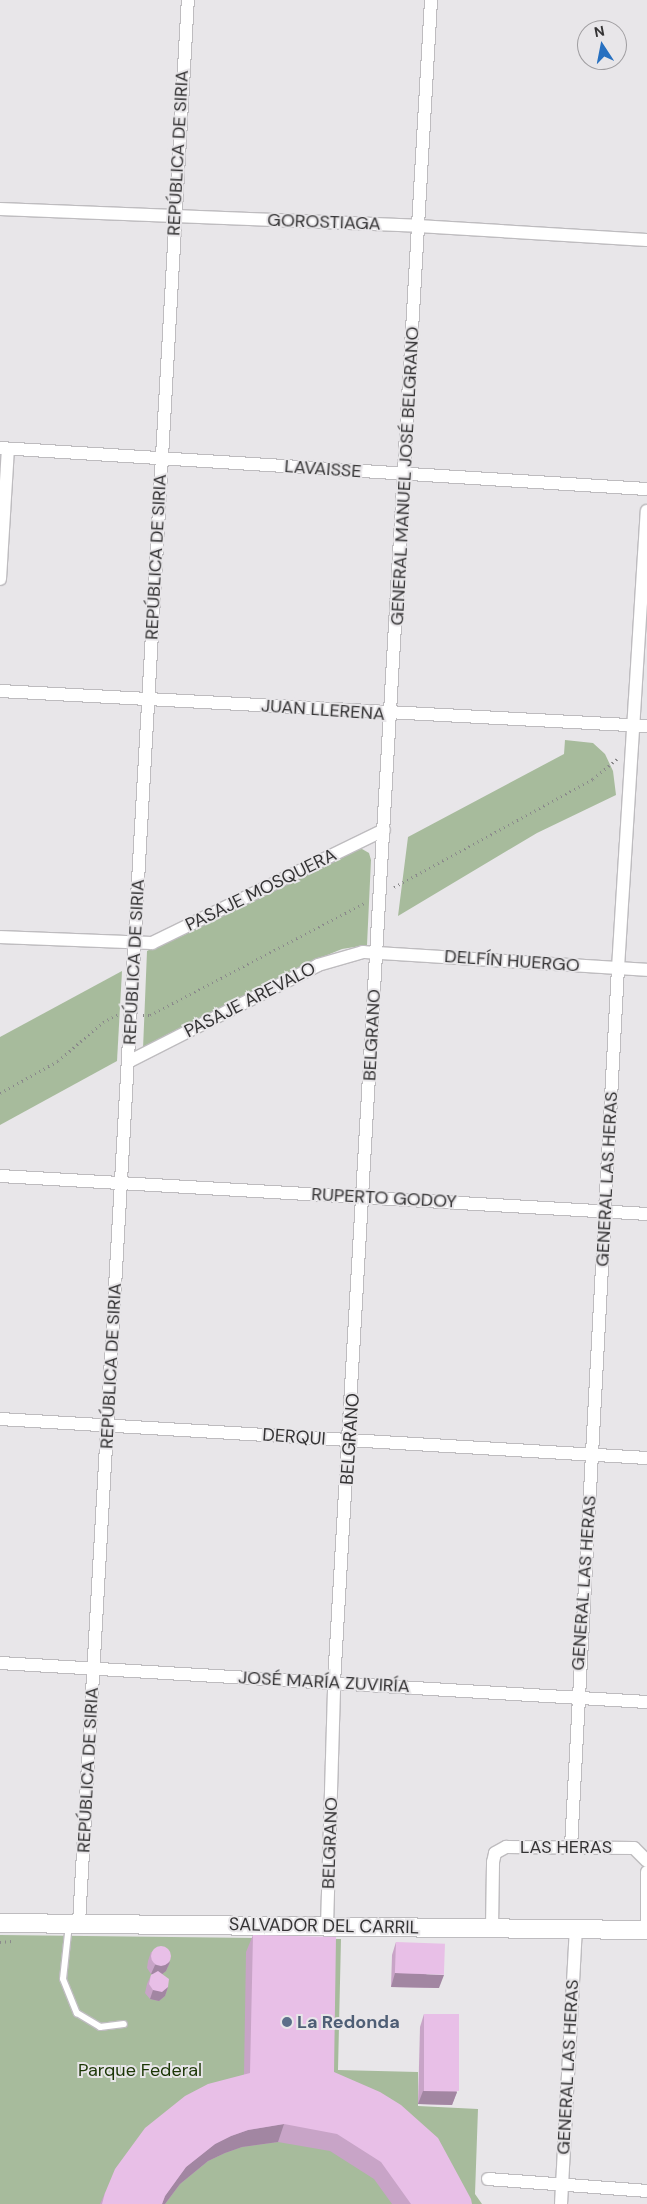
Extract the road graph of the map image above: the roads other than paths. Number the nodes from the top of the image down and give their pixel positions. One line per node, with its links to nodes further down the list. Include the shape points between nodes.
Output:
1 (188, 0): 4 (street, REPÚBLICA DE SIRIA)
2 (431, 0): 5 (street, GENERAL MANUEL JOSÉ BELGRANO)
3 (0, 208): 4 (street, GOROSTIAGA)
4 (174, 216): 5 (street, GOROSTIAGA); 8 (street, REPÚBLICA DE SIRIA)
5 (418, 226): 6 (street, GOROSTIAGA); 9 (street, GENERAL MANUEL JOSÉ BELGRANO)
6 (647, 240)
7 (4, 448): 8 (street, LAVAISSE); 12 (street)
8 (161, 458): 9 (street, LAVAISSE); 14 (street, REPÚBLICA DE SIRIA)
9 (405, 475): 10 (street, LAVAISSE); 15 (street, GENERAL MANUEL JOSÉ BELGRANO)
10 (647, 490)
11 (647, 511): 16 (street, GENERAL LAS HERAS)
12 (0, 579)
13 (0, 691): 14 (street, JUAN LLERENA)
14 (148, 699): 15 (street, JUAN LLERENA); 20 (street, REPÚBLICA DE SIRIA)
15 (392, 714): 16 (street, JUAN LLERENA); 18 (street, GENERAL MANUEL JOSÉ BELGRANO)
16 (633, 725): 17 (street, JUAN LLERENA); 22 (street, GENERAL LAS HERAS)
17 (647, 726)
18 (384, 830): 20 (street, PASAJE MOSQUERA, via 152,943); 21 (street, GENERAL MANUEL JOSÉ BELGRANO)
19 (0, 937): 20 (street)
20 (136, 945): 24 (street, REPÚBLICA DE SIRIA)
21 (377, 952): 22 (street, DELFÍN HUERGO); 24 (street, PASAJE AREVALO, via 363,952 318,965); 27 (street, BELGRANO)
22 (618, 968): 23 (street, DELFÍN HUERGO); 28 (street, GENERAL LAS HERAS)
23 (647, 970)
24 (128, 1062): 26 (street, REPÚBLICA DE SIRIA)
25 (0, 1176): 26 (street)
26 (121, 1183): 27 (street, RUPERTO GODOY); 31 (street, REPÚBLICA DE SIRIA)
27 (364, 1197): 28 (street, RUPERTO GODOY); 32 (street, BELGRANO)
28 (605, 1211): 29 (street, RUPERTO GODOY); 33 (street, GENERAL LAS HERAS)
29 (647, 1214)
30 (0, 1419): 31 (street, DERQUI)
31 (108, 1426): 32 (street, DERQUI); 36 (street, REPÚBLICA DE SIRIA)
32 (350, 1441): 33 (street, DERQUI); 37 (street, BELGRANO)
33 (592, 1455): 34 (street, DERQUI); 38 (street, GENERAL LAS HERAS)
34 (647, 1458)
35 (0, 1663): 36 (street, JOSÉ MARÍA ZUVIRÍA)
36 (94, 1668): 37 (street, JOSÉ MARÍA ZUVIRÍA); 44 (street, REPÚBLICA DE SIRIA)
37 (334, 1683): 38 (street, JOSÉ MARÍA ZUVIRÍA); 45 (street, BELGRANO)
38 (577, 1697): 39 (street, JOSÉ MARÍA ZUVIRÍA); 40 (street, GENERAL LAS HERAS)
39 (647, 1702)
40 (571, 1847): 41 (street, LAS HERAS, via 634,1848); 46 (street, LAS HERAS, via 506,1847 495,1853)
41 (647, 1861)
42 (647, 1872): 48 (street)
43 (0, 1923): 44 (main road, SALVADOR DEL CARRIL)
44 (74, 1923): 45 (main road, SALVADOR DEL CARRIL); 49 (lane, via 63,1979 77,2013 100,2027)
45 (327, 1926): 46 (main road, SALVADOR DEL CARRIL)
46 (492, 1928): 47 (main road, SALVADOR DEL CARRIL)
47 (576, 1930): 48 (main road, SALVADOR DEL CARRIL); 51 (street, GENERAL LAS HERAS)
48 (647, 1930)
49 (124, 2024)
50 (488, 2179): 51 (street)
51 (562, 2185): 52 (street); 53 (street, GENERAL LAS HERAS)
52 (647, 2191)
53 (561, 2204)

